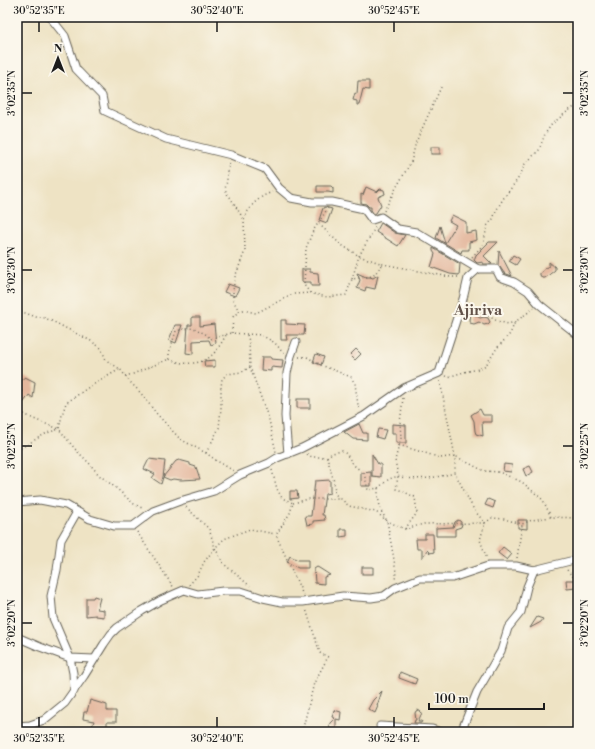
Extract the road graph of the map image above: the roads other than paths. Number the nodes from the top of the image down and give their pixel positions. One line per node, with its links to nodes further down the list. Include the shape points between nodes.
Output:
1 (50, 17): 2 (street, via 65,36 76,69 102,96 105,111 166,140 231,155 265,169 279,188 291,198 332,202 364,209 372,220 381,217 398,229 416,232)
2 (478, 269): 3 (street, via 496,269 500,277 528,291 539,304); 5 (street, via 468,278 439,373 404,388 364,416)
3 (578, 335)
4 (296, 342): 5 (street, via 287,373 284,416)
5 (288, 454): 7 (street, via 240,475 214,491 153,511 133,526 114,526)
6 (17, 502): 7 (street, via 40,500 66,505)
7 (77, 512): 11 (street, via 61,540 51,596 53,618)
8 (578, 559): 9 (street)
9 (534, 570): 12 (street, via 516,566 488,566 452,578 420,578 395,588 384,596 343,596 303,602 282,602 241,592 198,594 184,590 161,600 117,628); 17 (street, via 521,612 508,628 500,651 477,692)
10 (17, 637): 11 (street)
11 (70, 658): 12 (street); 13 (street)
12 (94, 659): 13 (street)
13 (74, 691): 14 (street, via 65,703 44,720)
14 (17, 726)
15 (380, 726): 16 (street, via 432,729)
16 (442, 732)
17 (461, 732)

